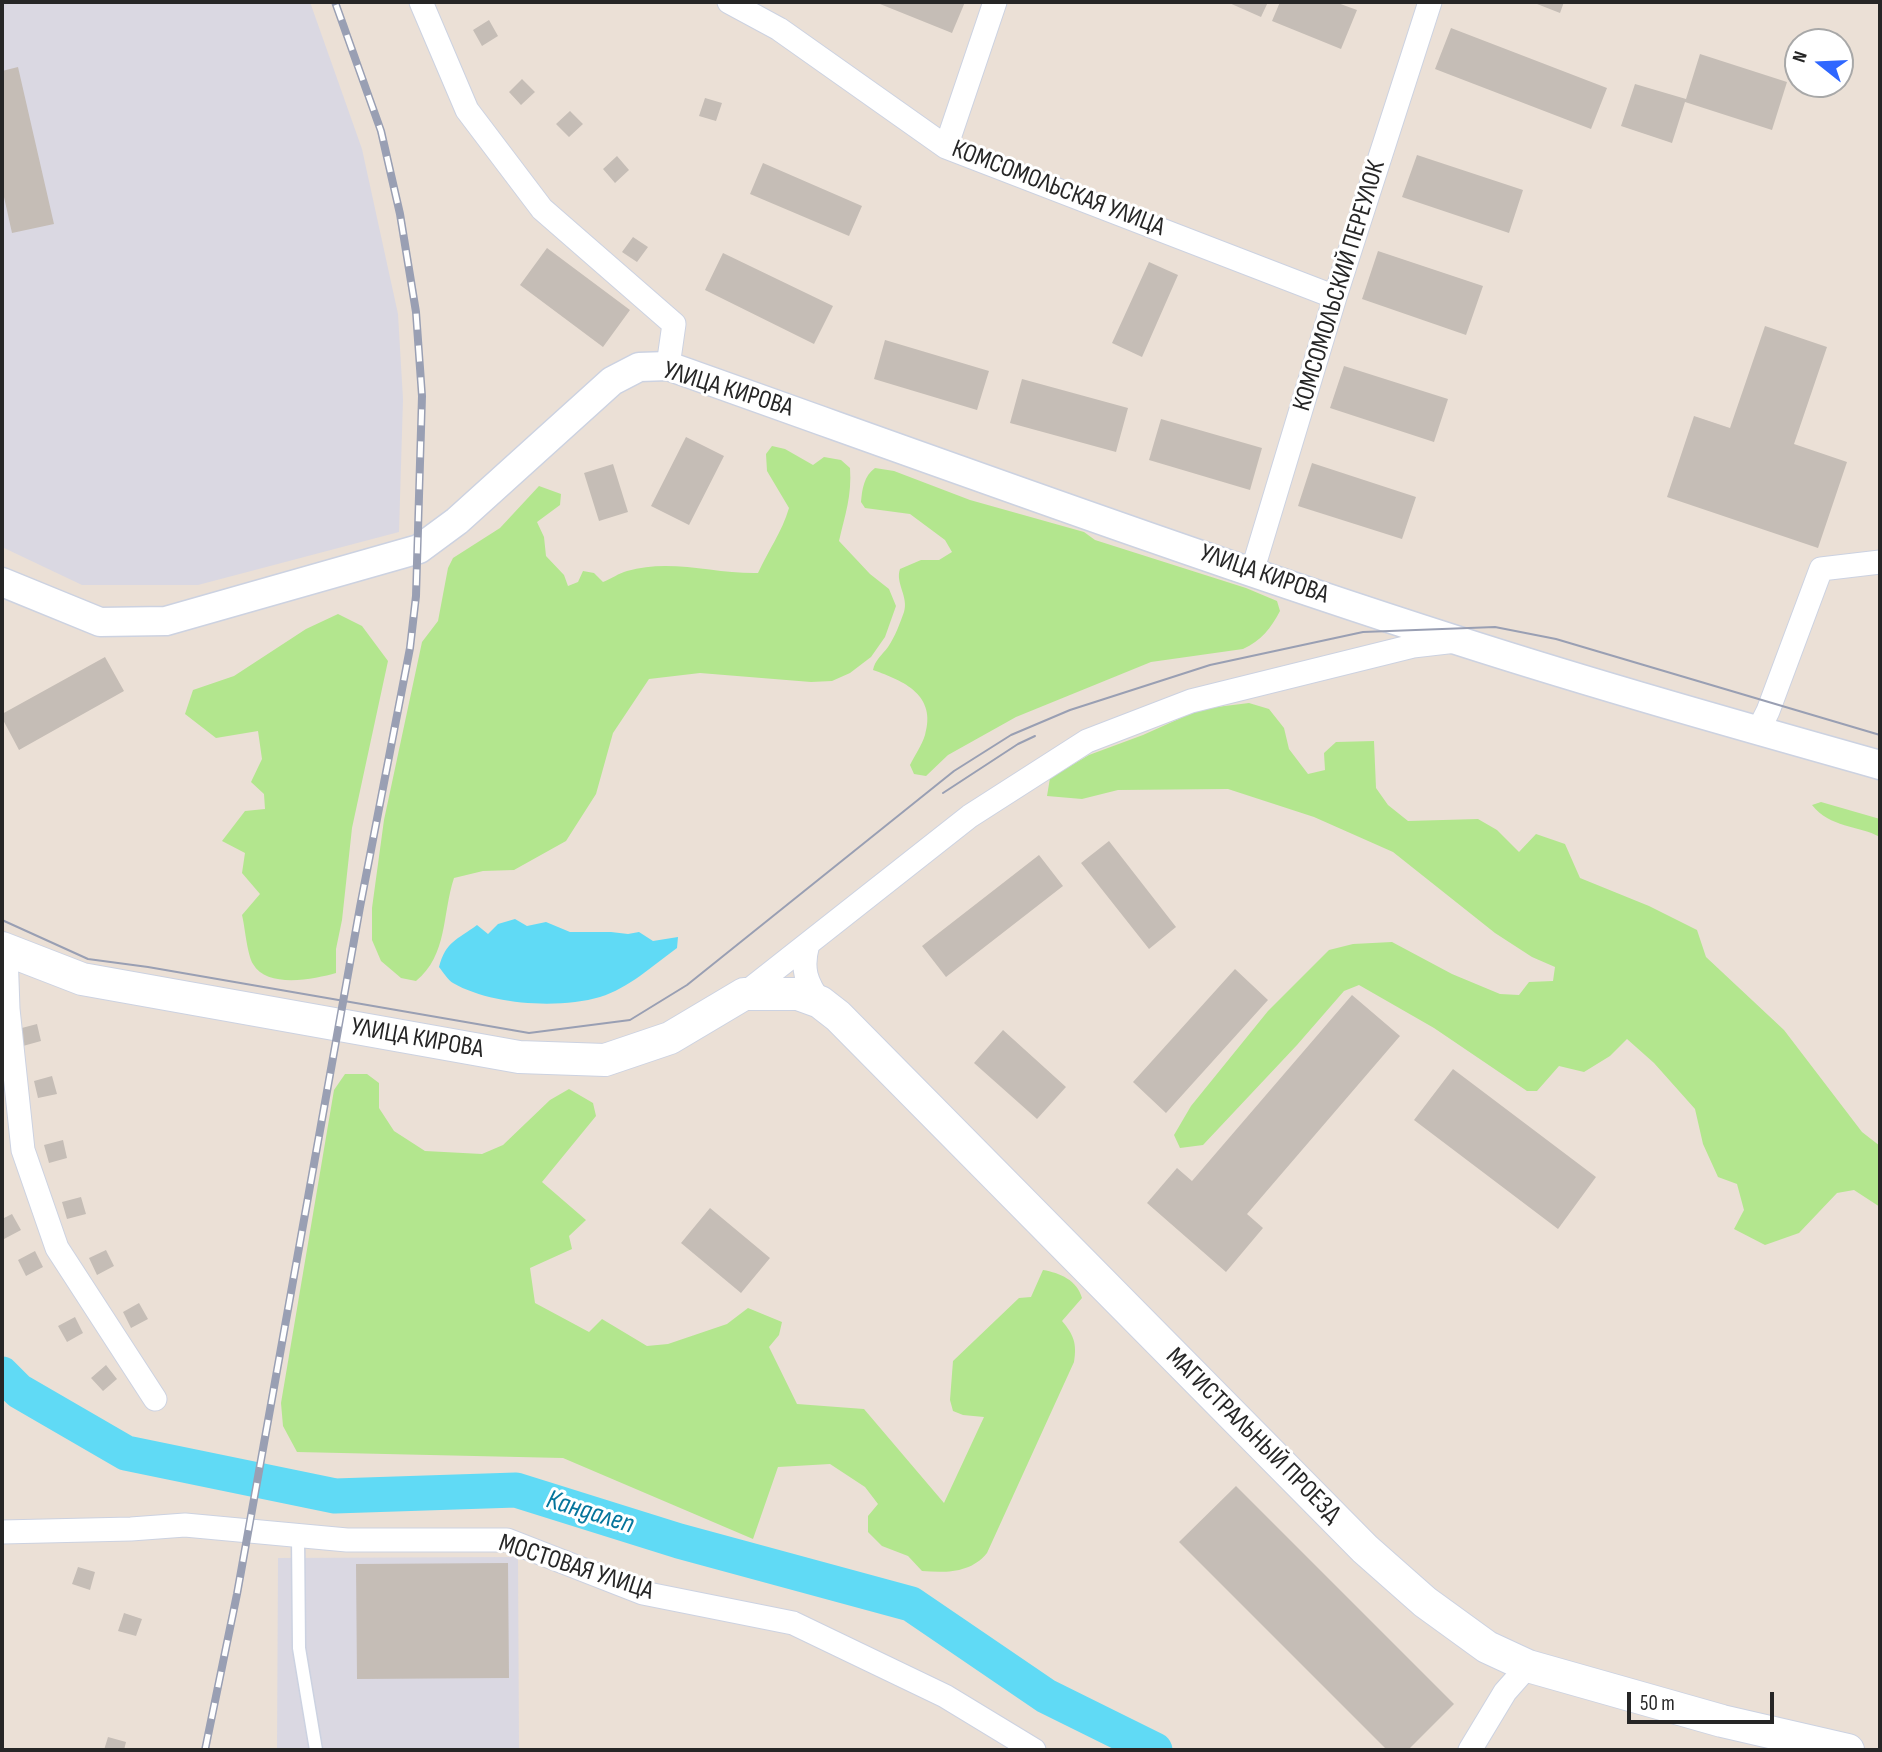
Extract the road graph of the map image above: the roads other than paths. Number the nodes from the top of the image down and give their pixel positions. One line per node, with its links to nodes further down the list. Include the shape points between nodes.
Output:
1 (421, 2): 7 (street, via 467,110 542,209 674,324)
2 (729, 2): 5 (street, КОМСОМОЛЬСКАЯ УЛИЦА, via 779,29)
3 (995, 2): 5 (street)
4 (1430, 2): 6 (street, КОМСОМОЛЬСКИЙ ПЕРЕУЛОК)
5 (946, 147): 6 (street, КОМСОМОЛЬСКАЯ УЛИЦА)
6 (1335, 297): 9 (street, КОМСОМОЛЬСКИЙ ПЕРЕУЛОК)
7 (668, 366): 9 (street, УЛИЦА КИРОВА); 10 (street, УЛИЦА КИРОВА, via 639,367 612,381 457,521 419,549 166,621 100,622)
8 (1880, 562): 12 (street, via 1821,569)
9 (1252, 572): 11 (street, УЛИЦА КИРОВА)
10 (2, 582)
11 (1459, 641): 12 (street, УЛИЦА КИРОВА); 14 (street, УЛИЦА КИРОВА, via 1413,646 1191,701 1087,741 970,817)
12 (1758, 731): 13 (street, УЛИЦА КИРОВА)
13 (1880, 765)
14 (808, 944): 16 (street, УЛИЦА КИРОВА); 17 (street, via 804,974)
15 (4, 950): 16 (main road, УЛИЦА КИРОВА, via 82,979 519,1057 605,1060 670,1038); 18 (street, via 23,1150 58,1248)
16 (744, 994): 17 (main road, МАГИСТРАЛЬНЫЙ ПРОЕЗД, via 798,994)
17 (820, 1002): 21 (main road, МАГИСТРАЛЬНЫЙ ПРОЕЗД, via 1365,1549 1425,1602 1487,1647)
18 (155, 1399)
19 (2, 1532): 20 (street, МОСТОВАЯ УЛИЦА, via 185,1525)
20 (298, 1535): 22 (lane, via 299,1648); 23 (street, МОСТОВАЯ УЛИЦА, via 507,1540 643,1593 793,1622 945,1696)
21 (1528, 1666): 24 (street, via 1505,1692); 25 (main road, МАГИСТРАЛЬНЫЙ ПРОЕЗД, via 1722,1721)
22 (316, 1750)
23 (1034, 1750)
24 (1470, 1750)
25 (1848, 1750)

